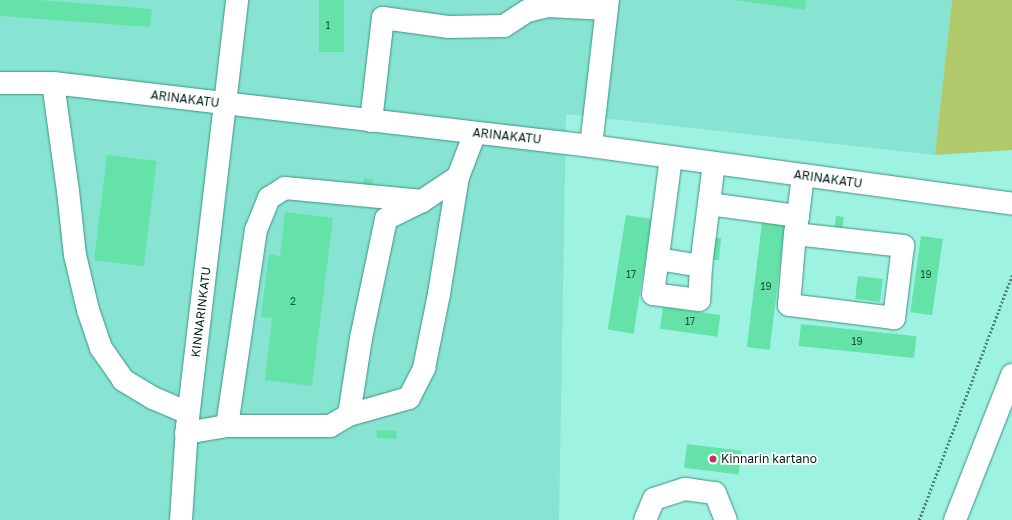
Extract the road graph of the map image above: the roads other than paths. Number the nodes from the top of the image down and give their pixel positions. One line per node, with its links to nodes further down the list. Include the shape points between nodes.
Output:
1 (237, 0): 5 (street, KINNARINKATU)
2 (608, 4): 6 (street, via 548,6 527,11 504,26 449,27 383,18); 8 (street)
3 (0, 83): 4 (street, ARINAKATU)
4 (53, 83): 5 (street, ARINAKATU); 21 (street, via 74,255 101,348 123,380)
5 (225, 104): 6 (street, ARINAKATU); 21 (street, KINNARINKATU)
6 (372, 121): 7 (street, ARINAKATU)
7 (475, 133): 8 (street, ARINAKATU); 12 (street)
8 (591, 146): 9 (street, ARINAKATU)
9 (671, 157): 10 (street, ARINAKATU); 17 (street)
10 (714, 163): 11 (street, ARINAKATU); 14 (street)
11 (803, 175): 15 (street, ARINAKATU); 16 (street)
12 (458, 177): 13 (street); 20 (street, via 424,368 409,398)
13 (422, 201): 20 (street, via 386,219 361,338); 22 (street, via 285,188 269,198 256,230)
14 (709, 204): 16 (street); 18 (street)
15 (1012, 204)
16 (797, 225): 16 (street, via 789,305 894,318 903,246)
17 (658, 259): 18 (street); 18 (street, via 653,294 699,300)
18 (701, 266)
19 (1012, 375): 26 (street)
20 (349, 415): 22 (street, via 330,426)
21 (187, 423): 22 (street); 23 (street, KINNARINKATU)
22 (227, 426)
23 (181, 520)
24 (645, 520): 25 (street, via 654,499 685,489 715,493)
25 (726, 520)
26 (955, 520)

